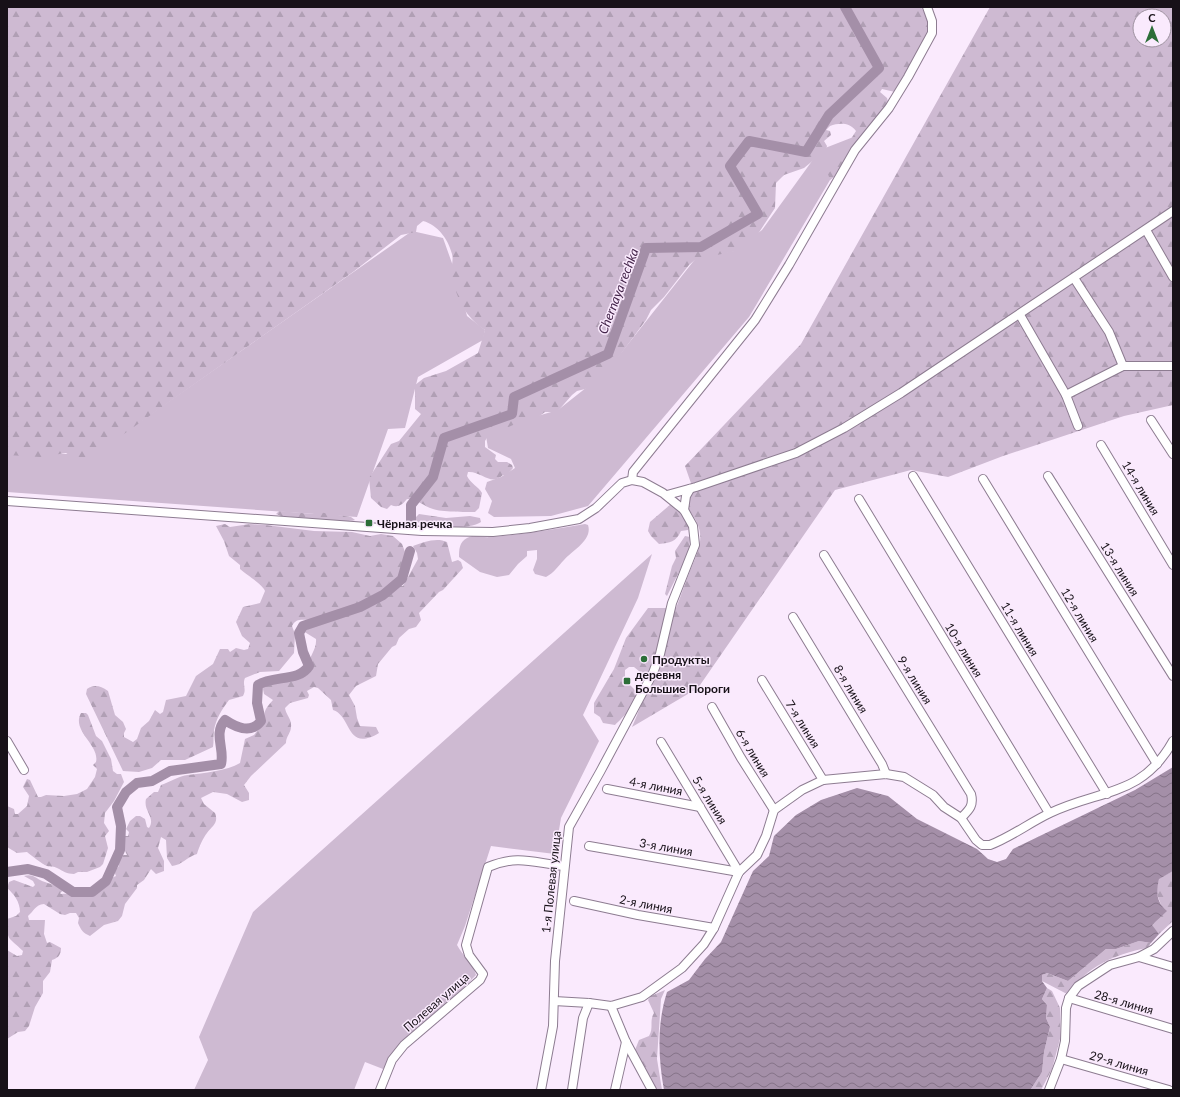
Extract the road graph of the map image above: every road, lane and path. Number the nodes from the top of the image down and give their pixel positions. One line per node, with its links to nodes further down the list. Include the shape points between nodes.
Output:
1 (927, 7): 17 (street, via 932,21 932,33 889,108 855,150 755,320 633,472)
2 (1173, 212): 3 (street)
3 (1146, 230): 4 (street); 5 (street)
4 (1173, 277)
5 (1074, 278): 6 (street); 7 (street, via 1109,332)
6 (1020, 315): 9 (street); 18 (street, via 844,428 796,453)
7 (1123, 366): 8 (street); 9 (street)
8 (1173, 366)
9 (1066, 395): 11 (street)
10 (1151, 420): 13 (street)
11 (1078, 426)
12 (1100, 445): 24 (street, 14-я линия)
13 (1173, 454)
14 (914, 476): 37 (street, 11-я линия)
15 (1048, 476): 26 (street, 13-я линия)
16 (983, 479): 32 (street, 12-я линия)
17 (632, 480): 19 (street, 1-я Полевая улица, via 643,482); 21 (street, via 622,483 596,508 579,519 493,532 422,531)
18 (690, 489): 19 (street); 22 (street)
19 (667, 495): 22 (street, 1-я Полевая улица)
20 (859, 499): 40 (street, 10-я линия)
21 (7, 501)
22 (684, 510): 43 (street, 1-я Полевая улица, via 694,526 695,545 672,604 660,654 643,692 569,827)
23 (824, 555): 41 (street, 9-я линия, via 971,794 973,801)
24 (1173, 565)
25 (793, 617): 34 (street, 8-я линия)
26 (1173, 676)
27 (762, 680): 35 (street, 7-я линия)
28 (712, 708): 39 (street, 6-я линия)
29 (7, 741): 33 (street)
30 (1173, 741): 32 (street)
31 (661, 742): 38 (street, 5-я линия)
32 (1157, 764): 37 (street, via 1138,780)
33 (24, 770)
34 (886, 774): 35 (street); 41 (street, via 904,777 916,783)
35 (823, 780): 39 (street, via 802,790)
36 (607, 789): 38 (street, 4-я линия)
37 (1106, 794): 40 (street)
38 (700, 807): 44 (street, 5-я линия)
39 (774, 810): 44 (street, via 757,855)
40 (1049, 813): 41 (street, via 990,845 982,845 976,840)
41 (961, 818)
42 (589, 846): 44 (street, 3-я линия)
43 (564, 866): 51 (street, 1-я Полевая улица); 58 (street, Полевая улица, via 510,859 488,867 477,912 466,940 469,955 483,974 480,980 404,1045 392,1060)
44 (739, 872): 46 (street)
45 (574, 901): 46 (street, 2-я линия)
46 (714, 928): 53 (street, via 704,944 682,968 642,997)
47 (1173, 931): 48 (street, via 1154,949)
48 (1139, 957): 49 (street); 50 (street, via 1110,965 1078,986)
49 (1173, 967)
50 (1069, 998): 54 (street, 28-я линия); 56 (street, via 1066,1008 1066,1041)
51 (554, 1001): 52 (street); 57 (street, 1-я Полевая улица, via 550,1049)
52 (589, 1003): 53 (street); 59 (street, via 583,1018)
53 (611, 1006): 55 (street)
54 (1173, 1029)
55 (626, 1042): 60 (street); 61 (street)
56 (1061, 1059): 62 (street); 63 (street, 29-я линия)
57 (540, 1089)
58 (380, 1090)
59 (572, 1090)
60 (615, 1090)
61 (652, 1090)
62 (1049, 1090)
63 (1169, 1090)

